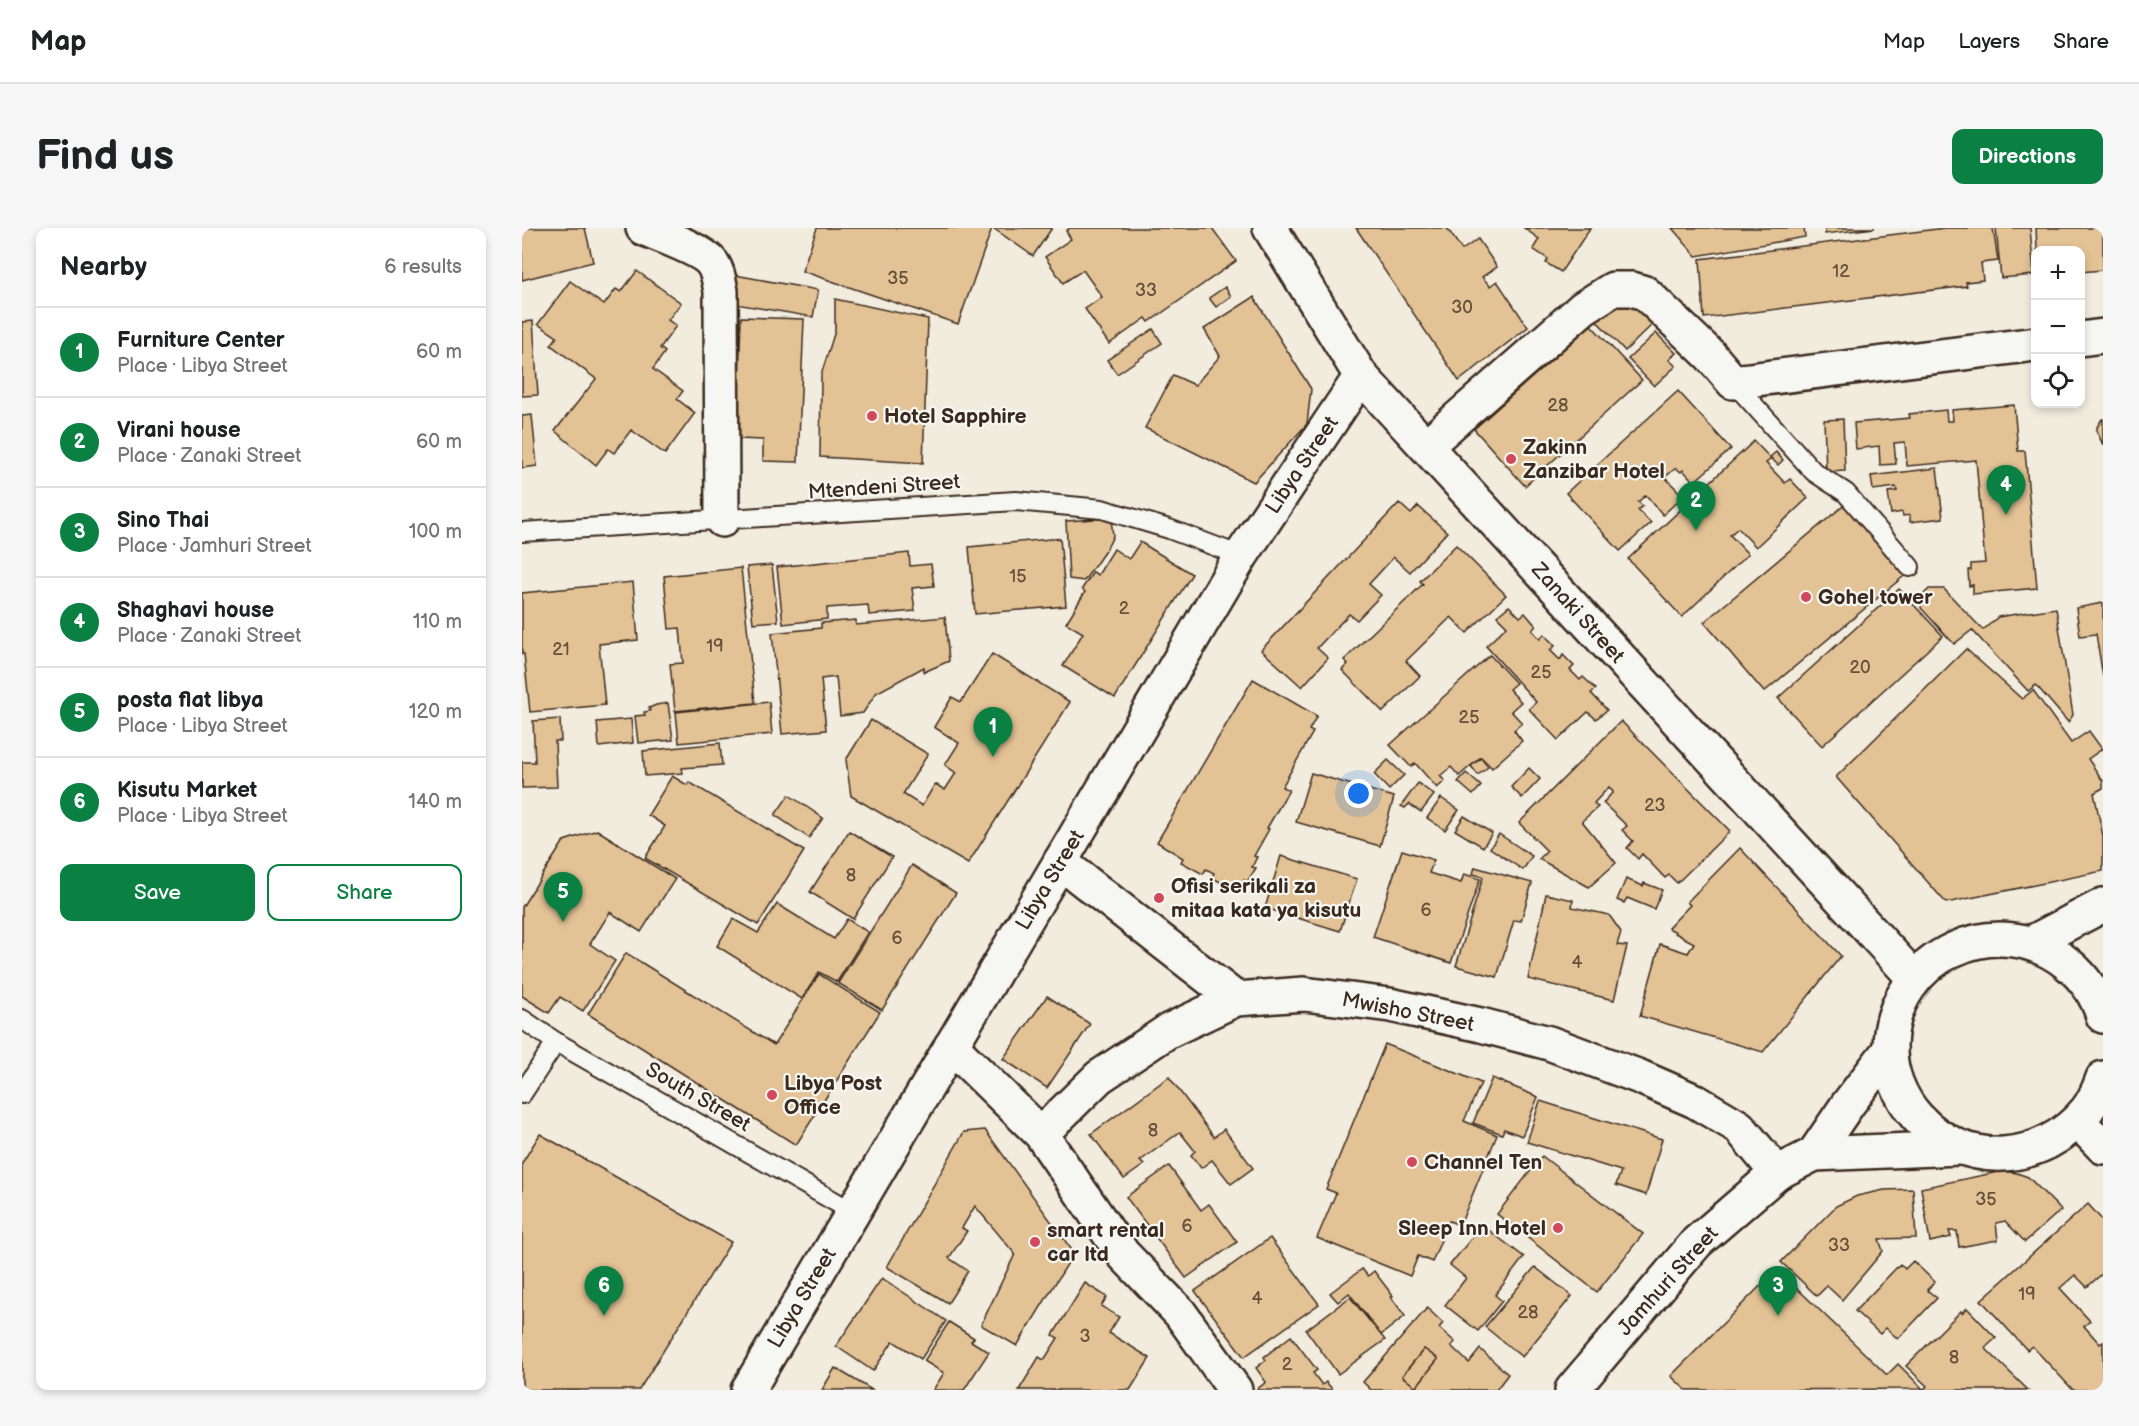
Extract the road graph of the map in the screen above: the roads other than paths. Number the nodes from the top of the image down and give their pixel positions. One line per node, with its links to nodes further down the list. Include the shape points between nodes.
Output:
1 (643, 228): 9 (street, via 704,255 719,277)
2 (1270, 228): 6 (street, Zanaki Street)
3 (2103, 336): 4 (street)
4 (2085, 338)
5 (2031, 345): 7 (street)
6 (1361, 376): 8 (street, Zanaki Street); 11 (street, Libya Street)
7 (1733, 382): 8 (street, via 1645,293 1613,289 1583,308); 12 (lane, via 1814,472 1846,493)
8 (1426, 446): 16 (street, Zanaki Street)
9 (722, 520): 10 (lane, Mtendeni Street); 11 (lane, Mtendeni Street, via 1016,501 1102,509 1169,528)
10 (522, 532)
11 (1241, 556): 13 (street, Libya Street)
12 (1910, 567)
13 (1060, 862): 17 (street); 21 (street, Libya Street)
14 (2103, 904): 15 (street)
15 (2031, 943): 16 (street, via 1998,939 1967,943 1938,957); 18 (street, via 2074,969 2086,981)
16 (1914, 978): 22 (street, via 1896,1011)
17 (1236, 999): 26 (street, Mwisho Street, via 1167,1031 1099,1077); 30 (street, Mwisho Street, via 1304,994 1390,1005 1549,1043 1695,1101 1739,1127)
18 (2103, 1012)
19 (522, 1019): 20 (lane, South Street)
20 (556, 1042): 24 (lane); 31 (lane, South Street)
21 (951, 1046): 26 (street); 31 (street, Libya Street)
22 (1890, 1049): 28 (street, via 1899,1090 1910,1109 1924,1125); 29 (street, Jamhuri Street)
23 (2103, 1078): 25 (street)
24 (522, 1094)
25 (2078, 1120): 27 (street); 28 (street, via 2043,1145 2023,1152 1981,1153)
26 (1041, 1134): 34 (street, via 1123,1254 1180,1313)
27 (2103, 1147)
28 (1960, 1148): 29 (street)
29 (1814, 1154): 30 (street, Jamhuri Street)
30 (1777, 1173): 32 (street, Jamhuri Street, via 1697,1242)
31 (853, 1212): 33 (street, Libya Street)
32 (1575, 1389)
33 (748, 1390)
34 (1235, 1390)

